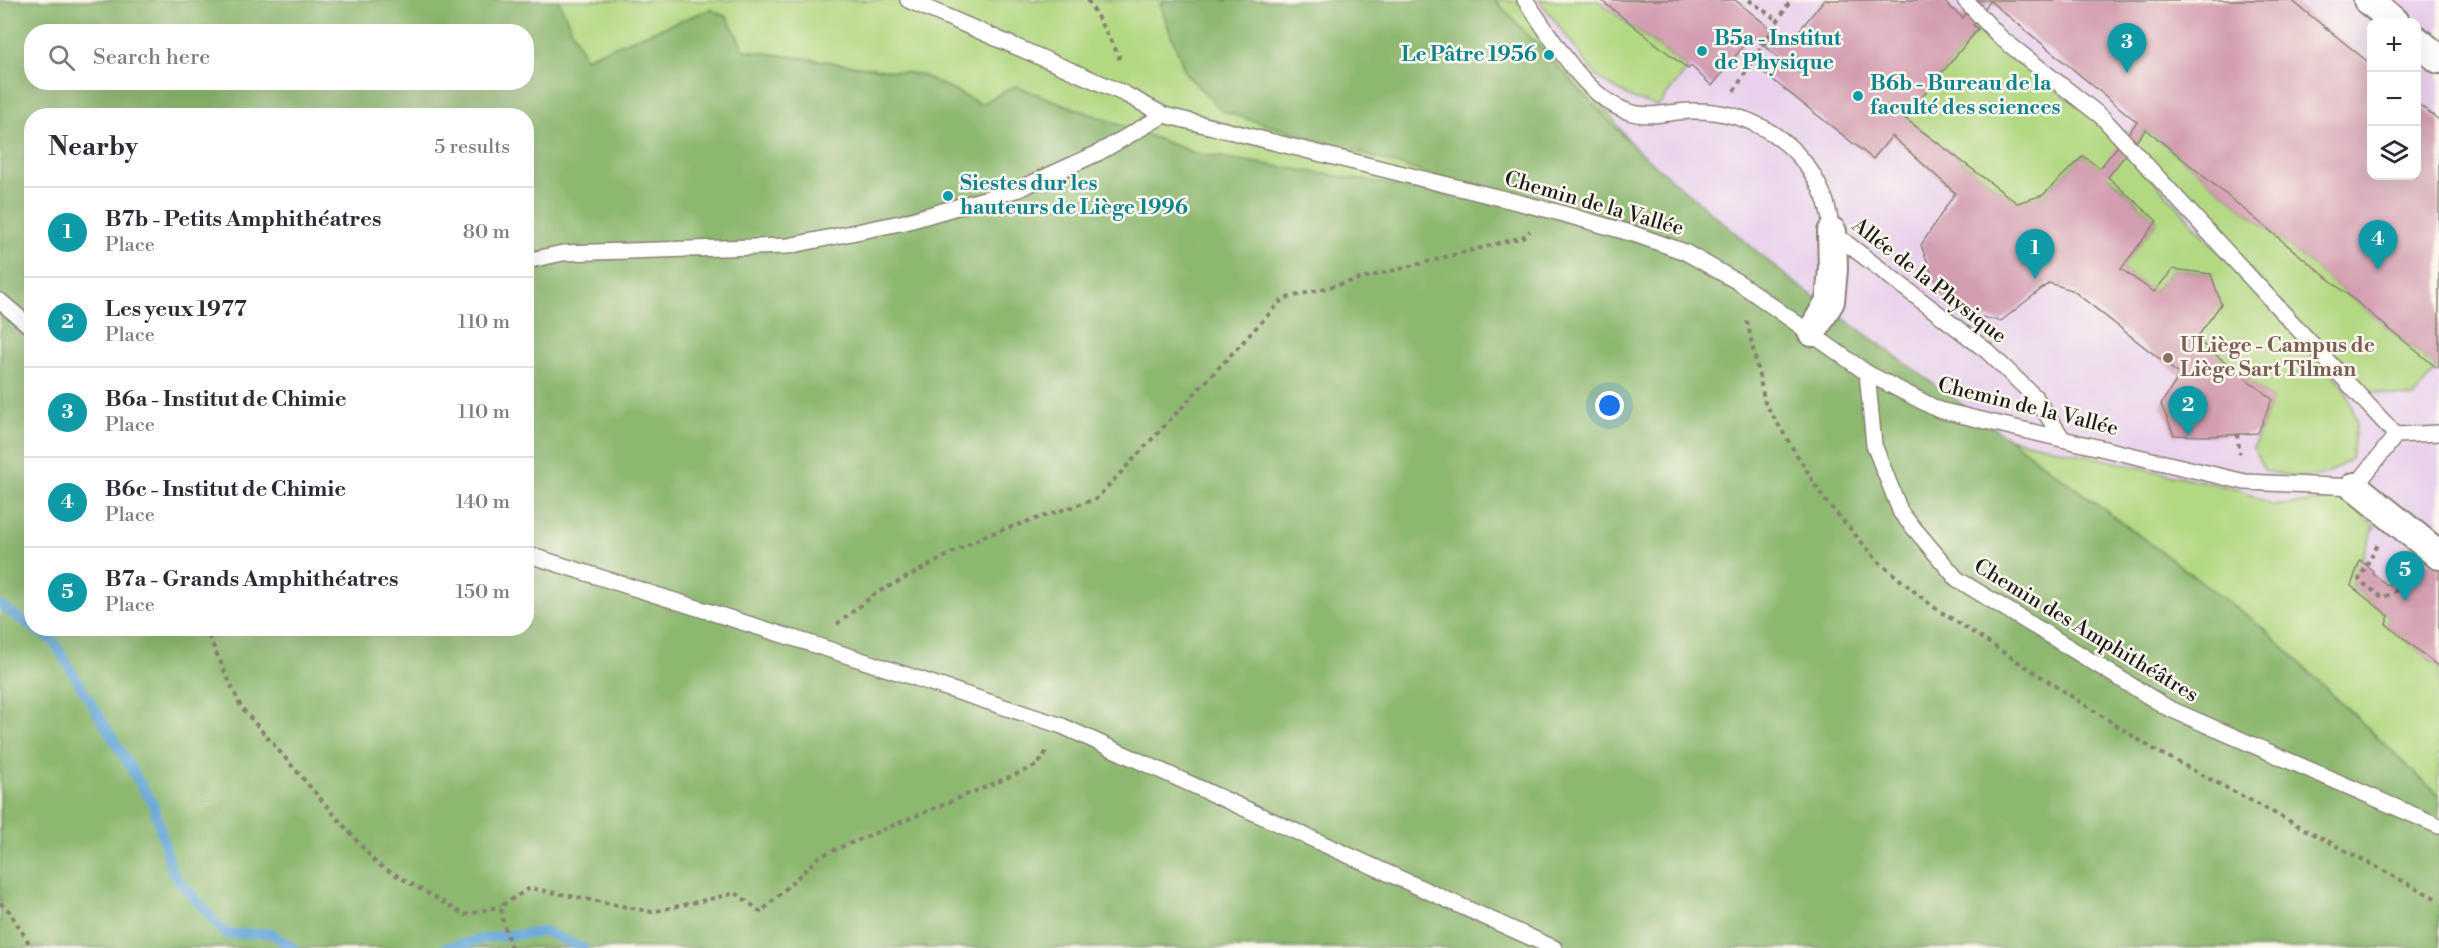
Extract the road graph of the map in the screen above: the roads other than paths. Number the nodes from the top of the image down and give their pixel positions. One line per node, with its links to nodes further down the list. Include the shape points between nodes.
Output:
1 (908, 0): 8 (lane, Chemin de la Vallée, via 1123,93)
2 (1525, 0): 9 (lane, Allée de la Physique, via 1582,79 1603,99 1630,112 1659,116 1690,111 1722,112 1756,122 1785,141 1809,167 1825,198)
3 (1965, 0): 16 (lane, via 2001,38 2102,117)
4 (2368, 0): 5 (street)
5 (2391, 18)
6 (2421, 44): 7 (street)
7 (2439, 58)
8 (1164, 115): 10 (lane, via 1098,153 1020,189 905,222 788,246 563,253); 13 (lane, Chemin de la Vallée, via 1634,234 1685,252)
9 (1832, 232): 13 (street, via 1830,302); 17 (lane, Allée de la Physique, via 1987,351 2035,397)
10 (534, 259)
11 (0, 301): 12 (lane)
12 (24, 321)
13 (1812, 332): 14 (lane, Chemin de la Vallée)
14 (1867, 373): 17 (lane, Chemin de la Vallée, via 1939,410); 21 (lane, Chemin des Amphithéâtres, via 1874,445 1901,513 1957,579 2168,708)
15 (2439, 433): 16 (lane)
16 (2396, 435): 18 (lane)
17 (2063, 439): 18 (lane, Chemin de la Vallée, via 2245,482)
18 (2355, 487): 19 (street)
19 (2439, 555)
20 (534, 557): 22 (lane, via 1062,726)
21 (2439, 826)
22 (1554, 948)

